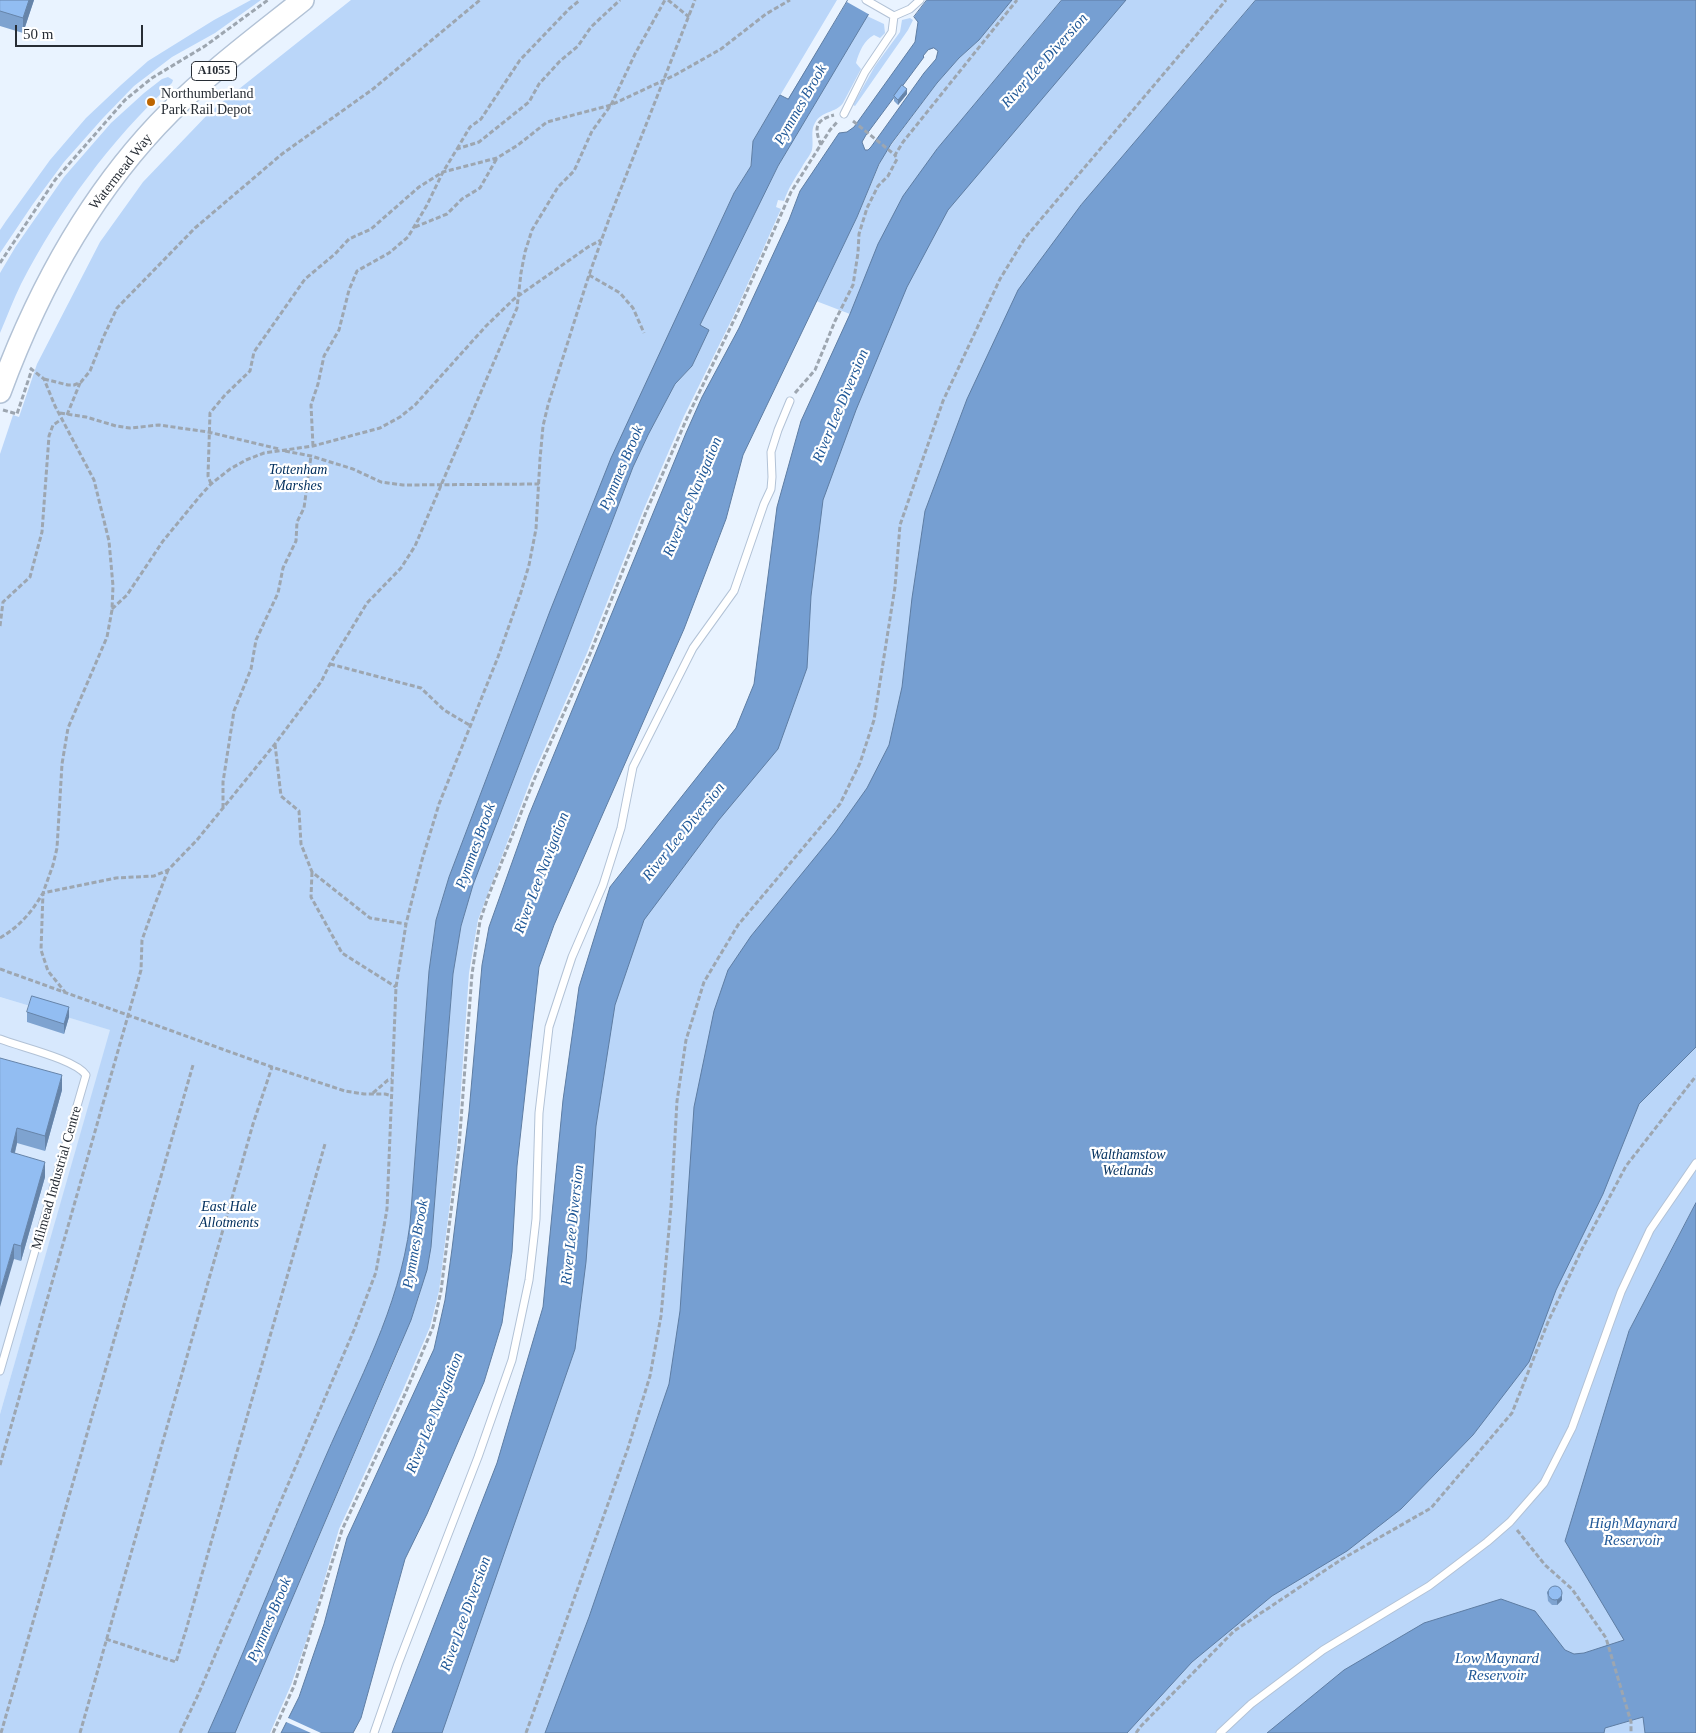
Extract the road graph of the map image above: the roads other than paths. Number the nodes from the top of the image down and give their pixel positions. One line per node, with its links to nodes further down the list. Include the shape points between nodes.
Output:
1 (303, 0): 6 (main road, Watermead Way / A1055, via 207,77 170,112 107,186 78,229 36,306)
2 (866, 0): 4 (lane)
3 (920, 0): 4 (lane)
4 (894, 16): 5 (lane, via 892,32)
5 (840, 114)
6 (0, 392)
7 (790, 401): 11 (lane, via 772,452 771,489 734,591 692,648 633,767 621,828 606,876 572,957 549,1027 539,1113 536,1219 529,1280 512,1360)
8 (0, 1040): 10 (lane, Milmead Industrial Centre, via 66,1061 86,1076)
9 (1696, 1163): 12 (lane, via 1650,1230 1621,1292 1572,1428 1544,1483 1510,1522 1487,1542 1428,1586 1323,1650 1251,1704)
10 (0, 1371)
11 (374, 1733)
12 (1220, 1733)

